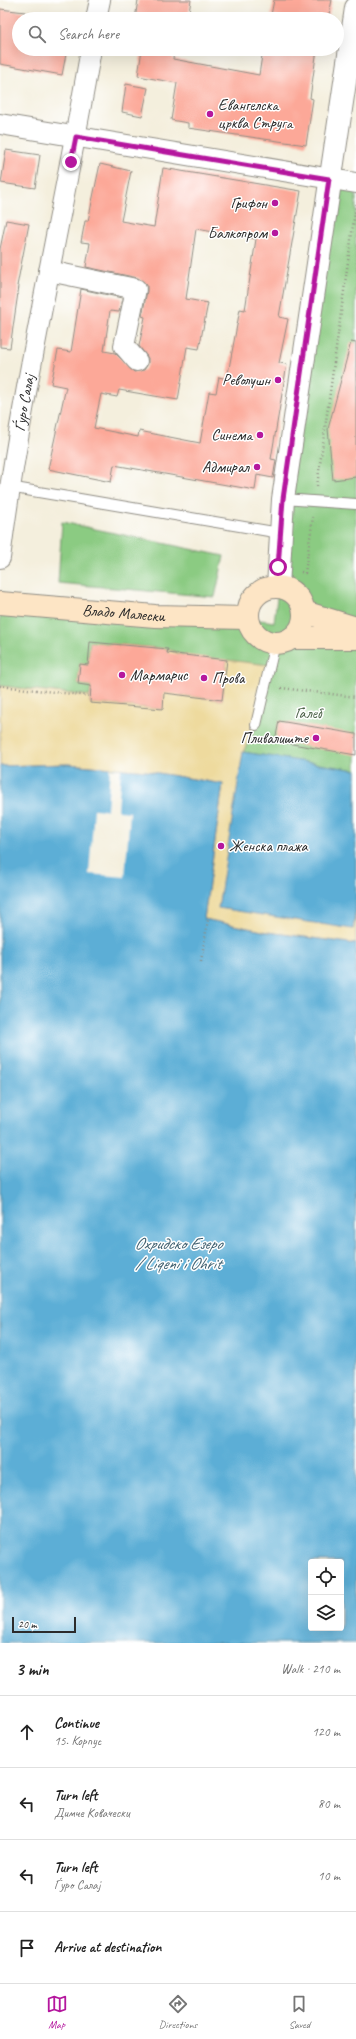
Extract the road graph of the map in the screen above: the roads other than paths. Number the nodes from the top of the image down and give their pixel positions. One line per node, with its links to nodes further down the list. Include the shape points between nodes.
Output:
1 (100, 0): 3 (street)
2 (356, 8): 7 (street)
3 (97, 12)
4 (90, 56): 6 (street, Ѓуро Салај)
5 (0, 124): 6 (street)
6 (76, 137): 7 (street); 9 (street, Ѓуро Салај)
7 (329, 179): 8 (street); 12 (street)
8 (356, 183)
9 (48, 271): 10 (street, via 136,289 124,346); 11 (street, Ѓуро Салај)
10 (137, 361)
11 (5, 486): 14 (lane); 15 (street, Ѓуро Салај)
12 (283, 499): 13 (lane); 14 (street)
13 (356, 504)
14 (280, 534): 16 (street)
15 (0, 558)
16 (278, 577): 18 (main road, via 300,600); 19 (main road, via 255,596 249,606)
17 (0, 603): 19 (main road, Владо Малески, via 155,616)
18 (304, 612): 20 (main road); 22 (main road, via 299,631)
19 (247, 618): 22 (main road, via 252,631 262,640)
20 (356, 628)
21 (356, 638): 22 (main road)
22 (283, 641): 23 (lane, via 265,686)
23 (256, 725)

